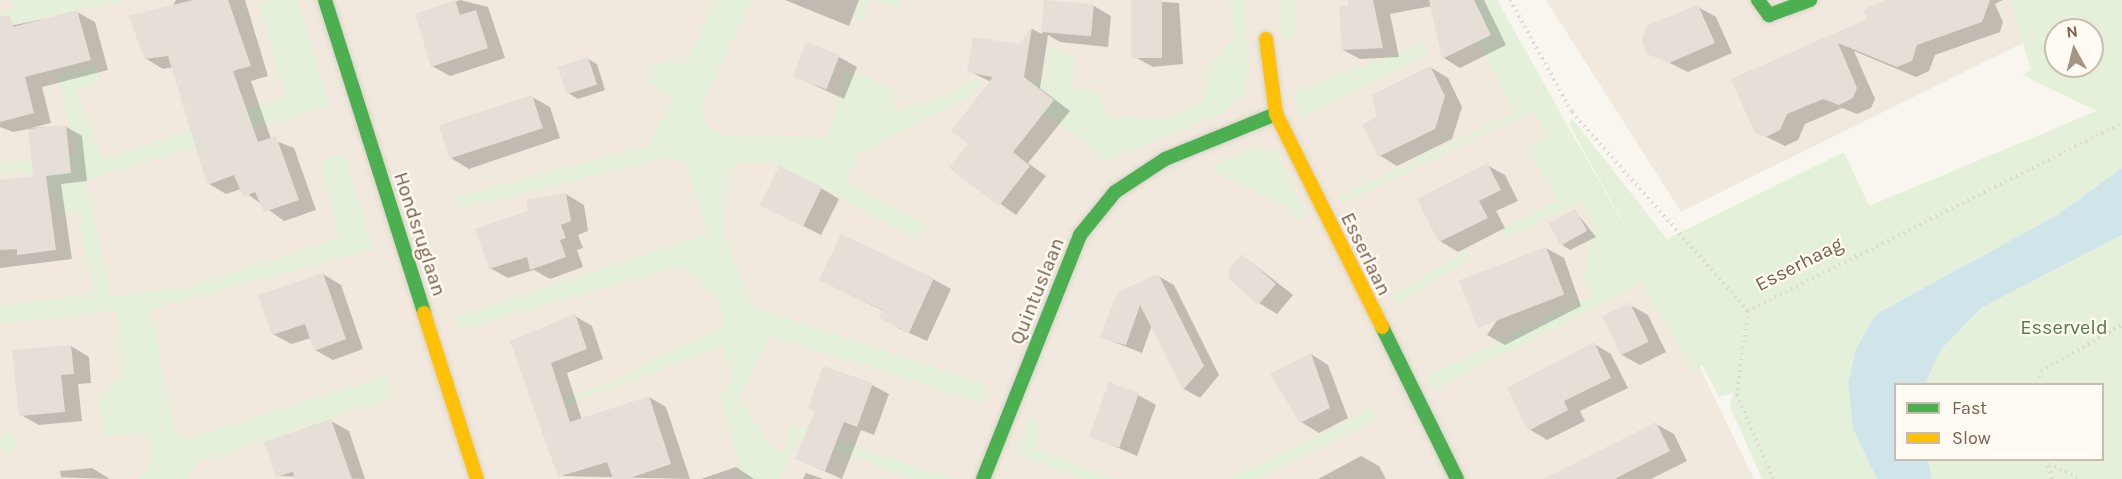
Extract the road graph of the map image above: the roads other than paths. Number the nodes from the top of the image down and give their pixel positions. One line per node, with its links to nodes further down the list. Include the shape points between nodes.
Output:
1 (325, 0): 6 (street, Hondsruglaan)
2 (1758, 0): 3 (street, via 1769,15)
3 (1810, 0)
4 (1266, 39): 5 (street, Esserlaan)
5 (1276, 114): 7 (street, Quintuslaan, via 1165,159 1115,192 1080,235); 8 (street, Esserlaan)
6 (477, 479)
7 (983, 479)
8 (1457, 479)

